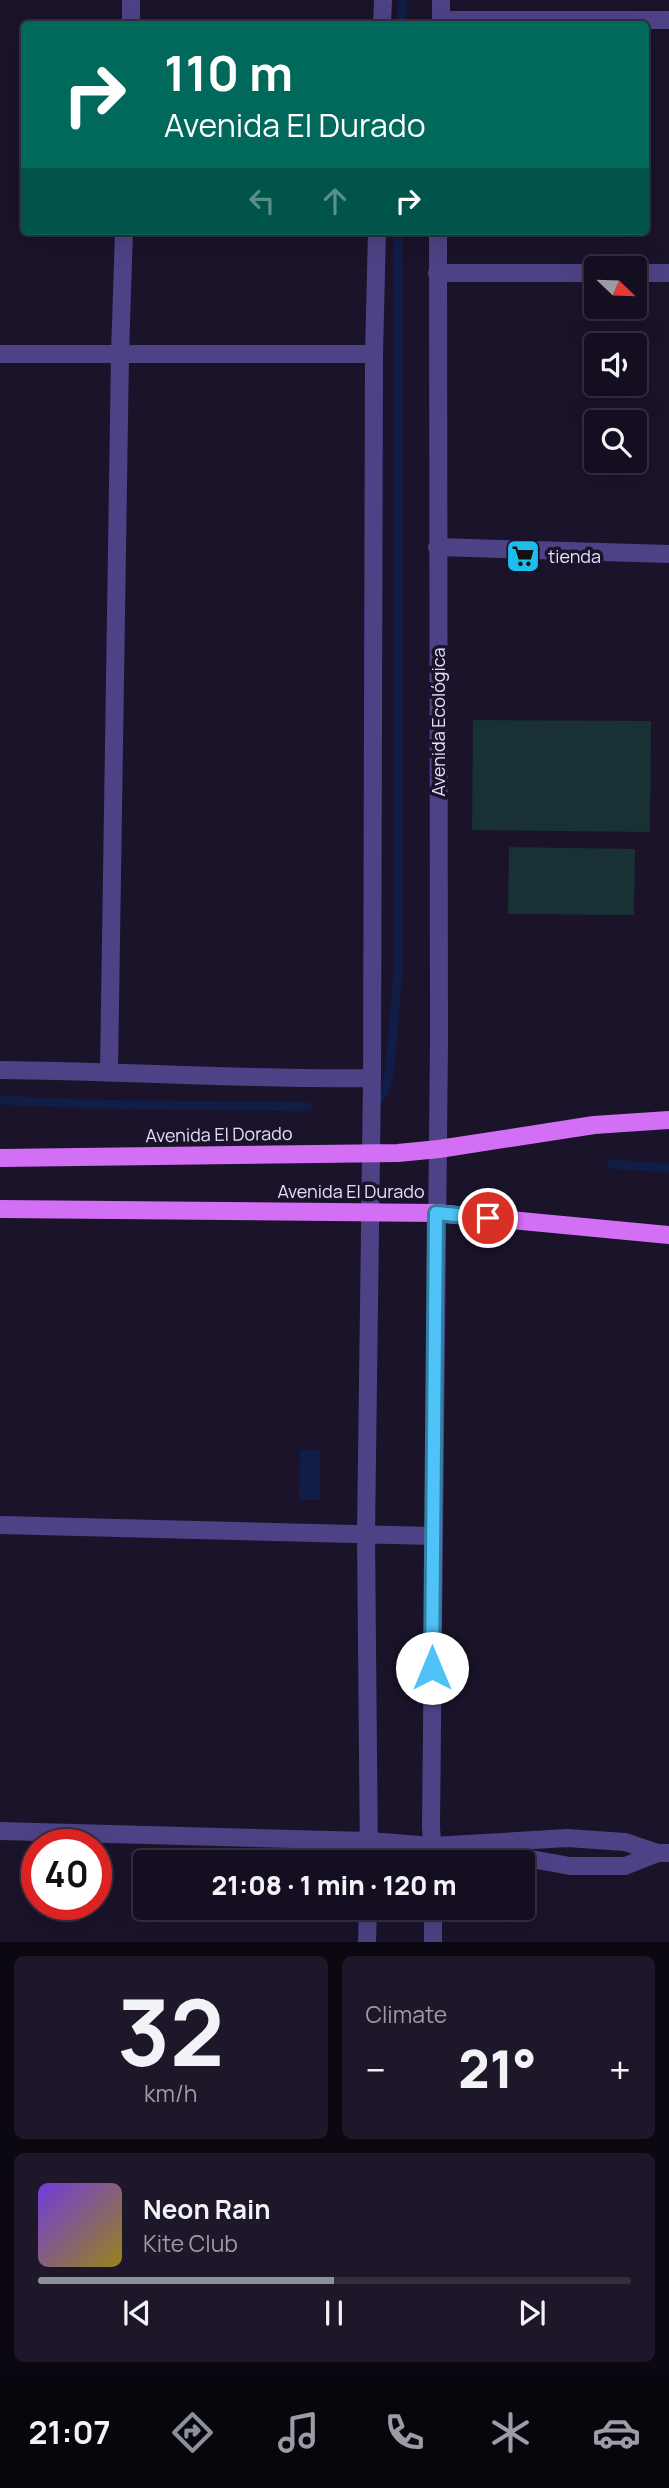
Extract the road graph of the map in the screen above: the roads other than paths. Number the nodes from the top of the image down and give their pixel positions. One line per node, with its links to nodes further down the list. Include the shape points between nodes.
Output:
1 (131, 0): 5 (street)
2 (383, 0): 6 (street)
3 (442, 0): 7 (street)
4 (669, 20): 8 (street)
5 (131, 21)
6 (382, 21)
7 (441, 21)
8 (555, 21)
9 (124, 235): 17 (street)
10 (377, 235): 18 (street)
11 (438, 235): 12 (street, Avenida Ecológica)
12 (437, 273): 13 (street); 19 (street, Avenida Ecológica)
13 (584, 273)
14 (648, 273): 15 (street)
15 (669, 274)
16 (0, 354): 17 (street)
17 (120, 354): 18 (street); 22 (street)
18 (374, 354): 23 (street)
19 (437, 548): 20 (street); 25 (street, Avenida Ecológica)
20 (669, 554)
21 (0, 1070): 22 (street)
22 (109, 1070): 23 (street)
23 (372, 1078): 26 (street)
24 (669, 1120): 25 (main road, via 594,1125)
25 (439, 1149): 26 (main road, Avenida El Dorado); 30 (street, Avenida Ecológica)
26 (371, 1154): 27 (main road, Avenida El Dorado); 29 (street)
27 (0, 1158)
28 (0, 1209): 29 (main road, Avenida El Durado)
29 (369, 1212): 30 (main road, Avenida El Durado); 33 (street)
30 (436, 1213): 31 (main road, Avenida El Durado); 34 (street, Avenida Ecológica)
31 (669, 1235)
32 (0, 1525): 33 (street)
33 (366, 1534): 34 (street); 36 (street)
34 (432, 1536): 40 (street, Avenida Ecológica)
35 (0, 1831): 36 (street)
36 (369, 1841): 38 (street); 39 (street)
37 (489, 1843): 41 (street); 42 (street, via 568,1838 625,1842); 42 (street, via 520,1857 570,1866 625,1866)
38 (369, 1850)
39 (413, 1850)
40 (433, 1850)
41 (453, 1850)
42 (663, 1853)
43 (368, 1920): 45 (street)
44 (433, 1920): 46 (street)
45 (367, 1942)
46 (433, 1942)

